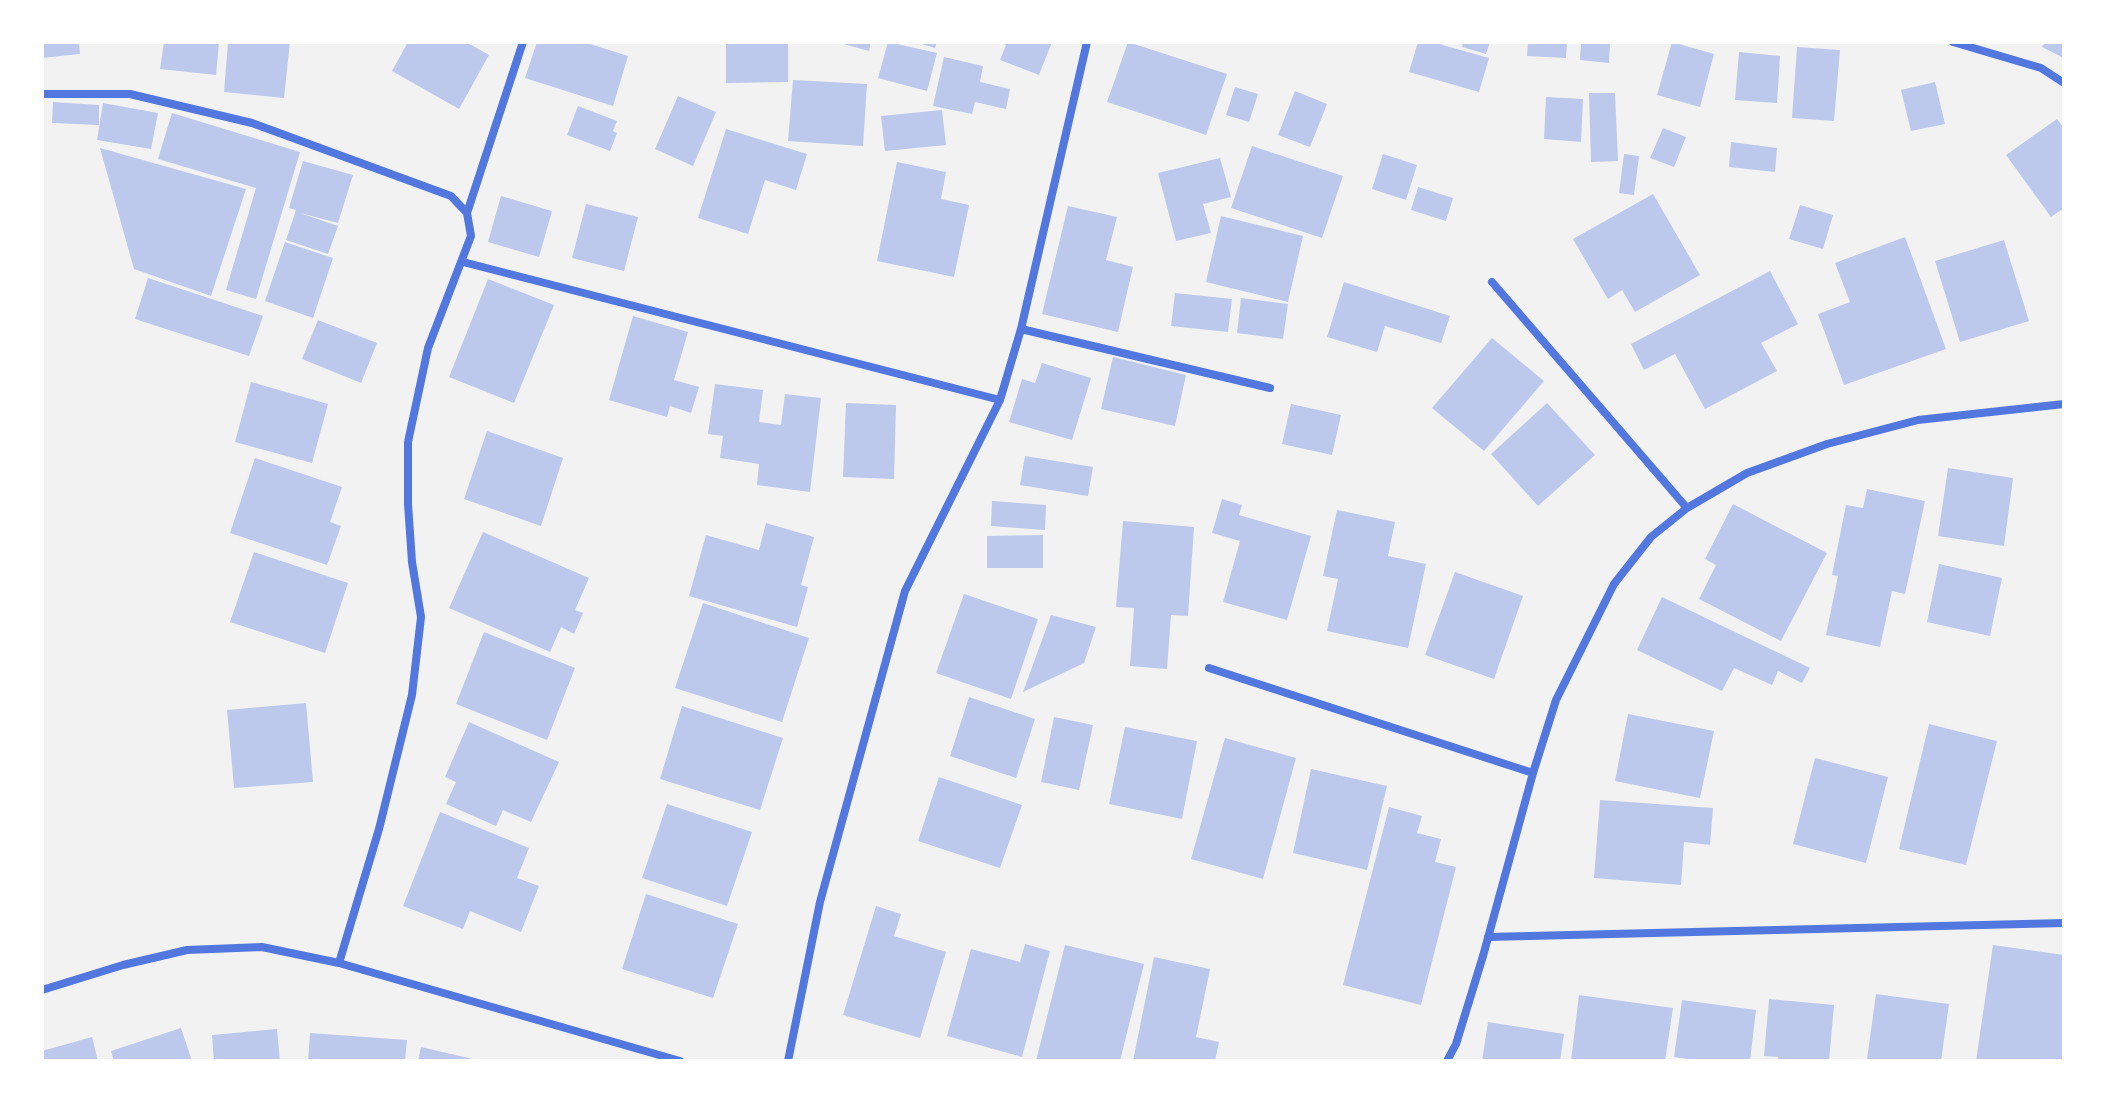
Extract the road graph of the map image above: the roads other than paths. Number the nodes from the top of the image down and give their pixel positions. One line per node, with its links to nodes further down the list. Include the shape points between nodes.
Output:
1 (523, 42): 6 (street)
2 (1087, 42): 9 (street)
3 (1953, 42): 4 (street, via 2041,68)
4 (2064, 83)
5 (42, 94): 6 (street, via 130,94 252,123 451,196)
6 (467, 213): 7 (street, via 471,236)
7 (463, 262): 11 (street); 18 (street, via 428,348 408,442 412,562 421,617 412,695)
8 (1492, 282): 13 (street)
9 (1021, 329): 10 (street); 11 (street)
10 (1270, 388)
11 (1000, 400): 21 (street, via 905,591 820,902)
12 (2064, 404): 13 (street, via 1918,420 1827,444 1747,473)
13 (1687, 508): 15 (street, via 1651,537 1614,584 1556,700)
14 (1209, 668): 15 (street)
15 (1533, 773): 17 (street)
16 (2064, 923): 17 (street)
17 (1488, 937): 22 (street)
18 (339, 963): 19 (street, via 262,947 187,950); 20 (street)
19 (42, 990)
20 (680, 1061)
21 (788, 1061)
22 (1447, 1061)

